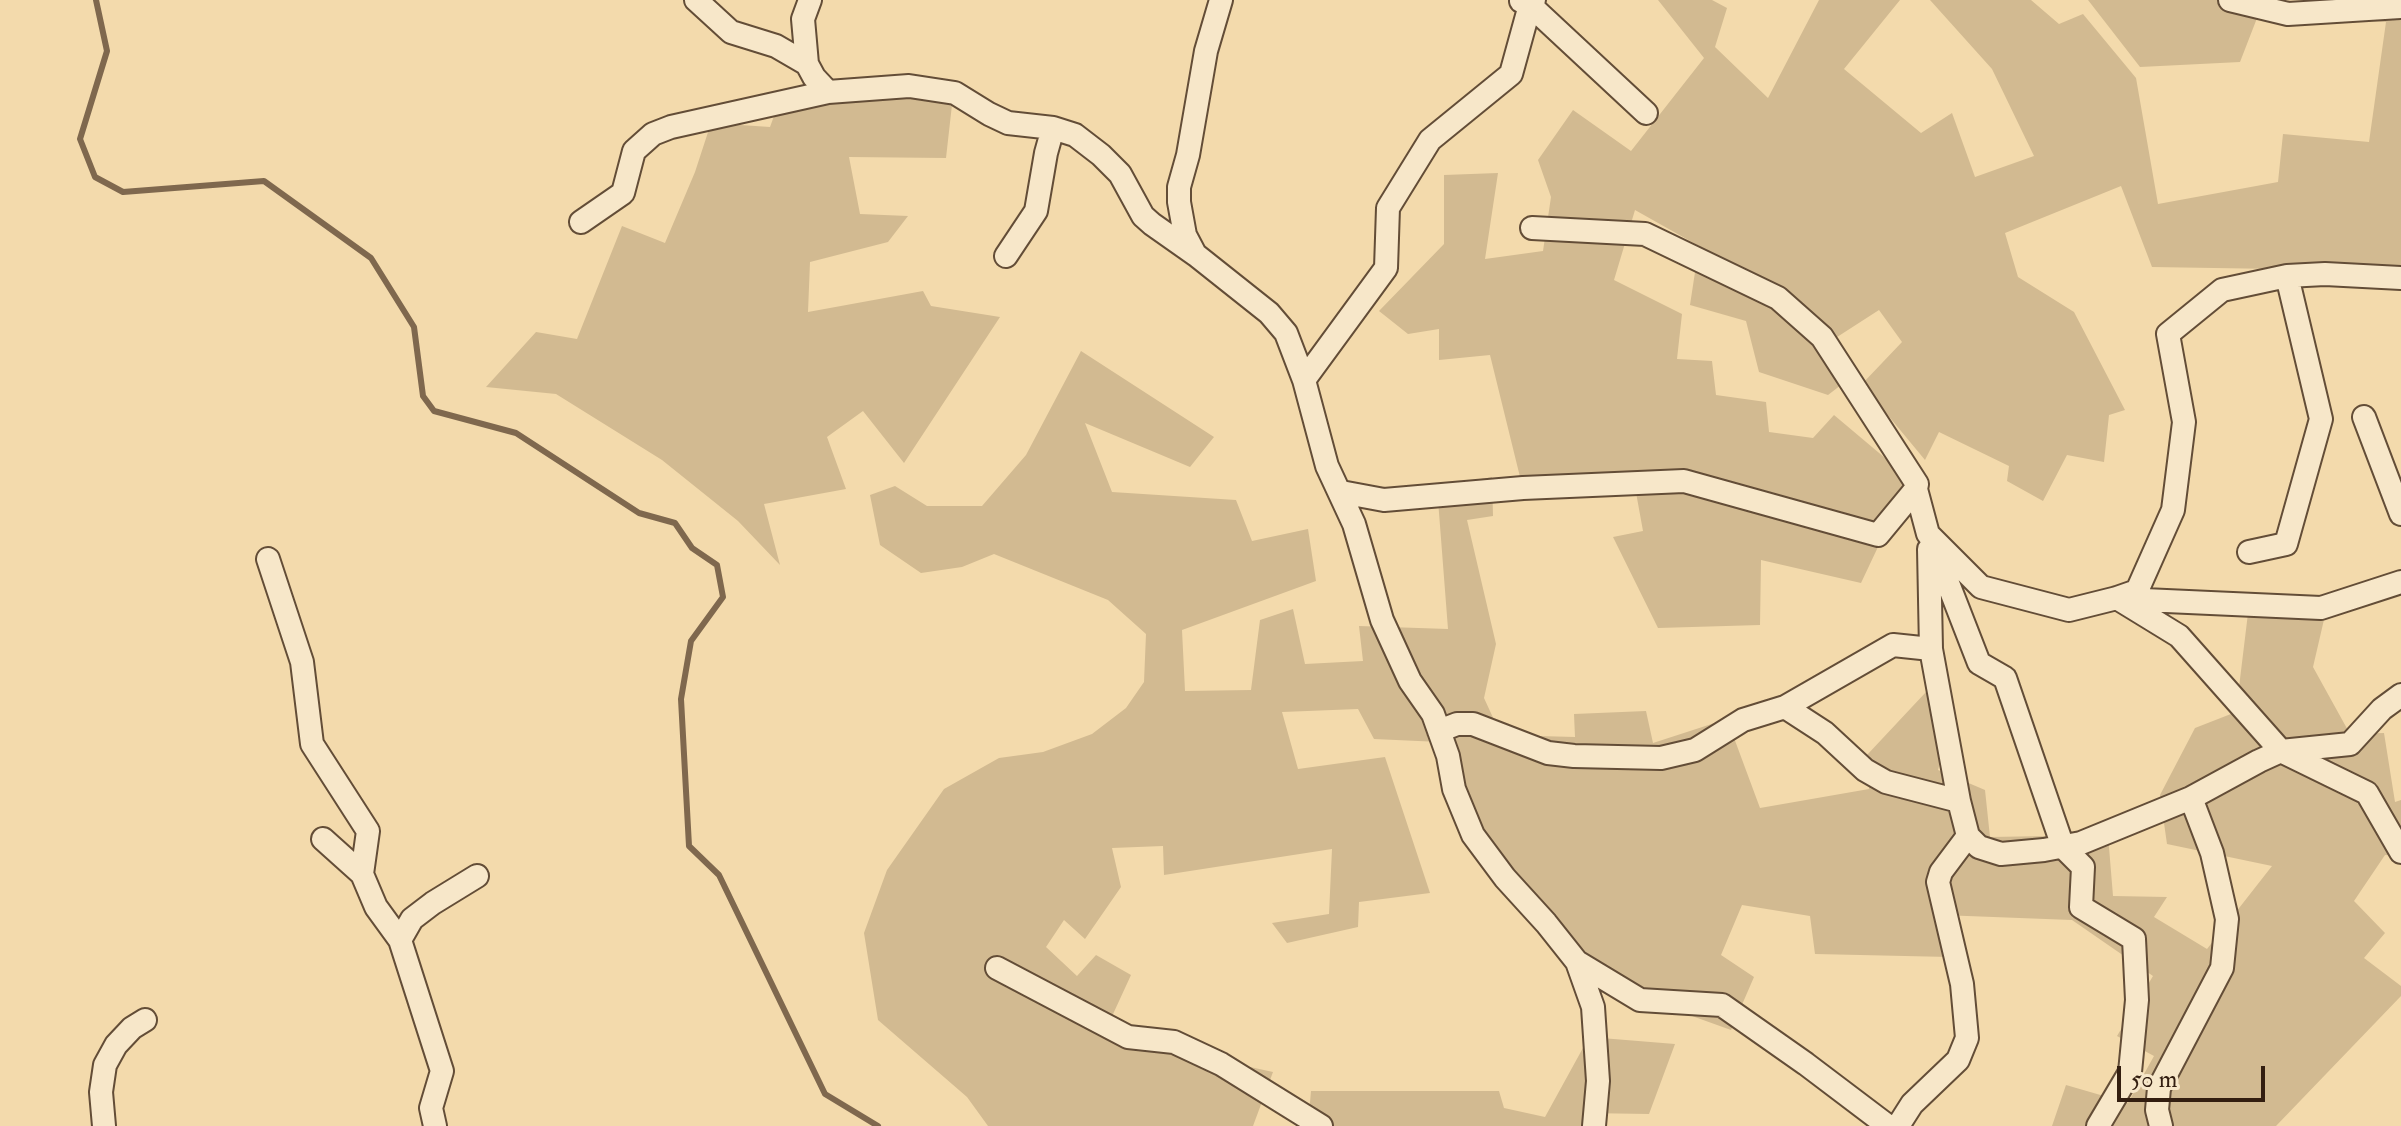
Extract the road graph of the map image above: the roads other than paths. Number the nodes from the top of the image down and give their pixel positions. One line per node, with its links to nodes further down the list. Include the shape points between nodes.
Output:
1 (696, 0): 7 (street, via 731,32 776,46)
2 (810, 0): 7 (street, via 803,19)
3 (1221, 0): 13 (street, via 1179,187 1185,235)
4 (2230, 0): 6 (street, via 2288,14)
5 (1528, 2): 9 (street); 17 (street, via 1511,74 1430,140 1388,208 1386,268)
6 (2401, 7)
7 (807, 64): 8 (street)
8 (828, 92): 10 (street, via 909,86 955,93 1008,123); 11 (street, via 653,134 634,151 623,193)
9 (1646, 113)
10 (1053, 128): 13 (street, via 1075,135 1101,155 1120,174 1143,216); 14 (street, via 1036,211)
11 (581, 222)
12 (1532, 228): 19 (street, via 1645,234 1778,298 1822,337)
13 (1196, 255): 17 (street, via 1269,313 1286,333)
14 (1006, 256)
15 (2287, 276): 16 (street); 23 (street, via 2321,419 2286,544); 26 (street, via 2222,290 2168,334 2184,422 2173,510 2137,591)
16 (2401, 278)
17 (1304, 380): 20 (street, via 1327,466)
18 (2364, 417): 21 (street)
19 (1916, 489): 20 (street, via 1878,535 1684,481 1384,500); 22 (street)
20 (1341, 492): 30 (street, via 1382,620)
21 (2401, 514)
22 (1928, 534): 26 (street, via 1981,587 2069,610); 27 (street); 36 (street, via 1979,663 2005,678)
23 (2249, 552)
24 (268, 559): 38 (street, via 302,662 312,744 368,831)
25 (2401, 582): 26 (street, via 2321,608)
26 (2117, 598): 31 (street, via 2179,636)
27 (1931, 649): 29 (street, via 1893,645); 33 (street)
28 (2401, 695): 31 (street, via 2350,744)
29 (1785, 707): 30 (street, via 1743,720 1695,750 1661,758 1548,753 1473,724); 33 (street, via 1886,782)
30 (1439, 731): 41 (street, via 1473,835)
31 (2281, 751): 32 (street); 37 (street, via 2367,793)
32 (2191, 798): 36 (street); 51 (street, via 2212,853 2227,919 2222,968 2159,1088)
33 (1959, 801): 34 (street)
34 (1968, 836): 36 (street, via 1979,847 2001,854); 49 (street, via 1938,882 1962,984 1967,1038 1958,1060 1912,1104)
35 (323, 839): 38 (street)
36 (2063, 847): 50 (street, via 2083,867 2081,907 2134,939 2137,1000 2130,1072)
37 (2401, 852)
38 (362, 874): 40 (street, via 376,907)
39 (477, 876): 40 (street, via 412,919)
40 (400, 940): 45 (street, via 442,1071 431,1108)
41 (1577, 962): 47 (street, via 1593,1007 1598,1081); 48 (street, via 1640,1000 1722,1005)
42 (997, 968): 46 (street, via 1128,1037 1174,1042 1221,1064)
43 (145, 1020): 44 (street, via 116,1045 105,1065)
44 (104, 1126)
45 (435, 1126)
46 (1321, 1126)
47 (1594, 1126)
48 (1888, 1126)
49 (1898, 1126)
50 (2098, 1126)
51 (2161, 1126)

